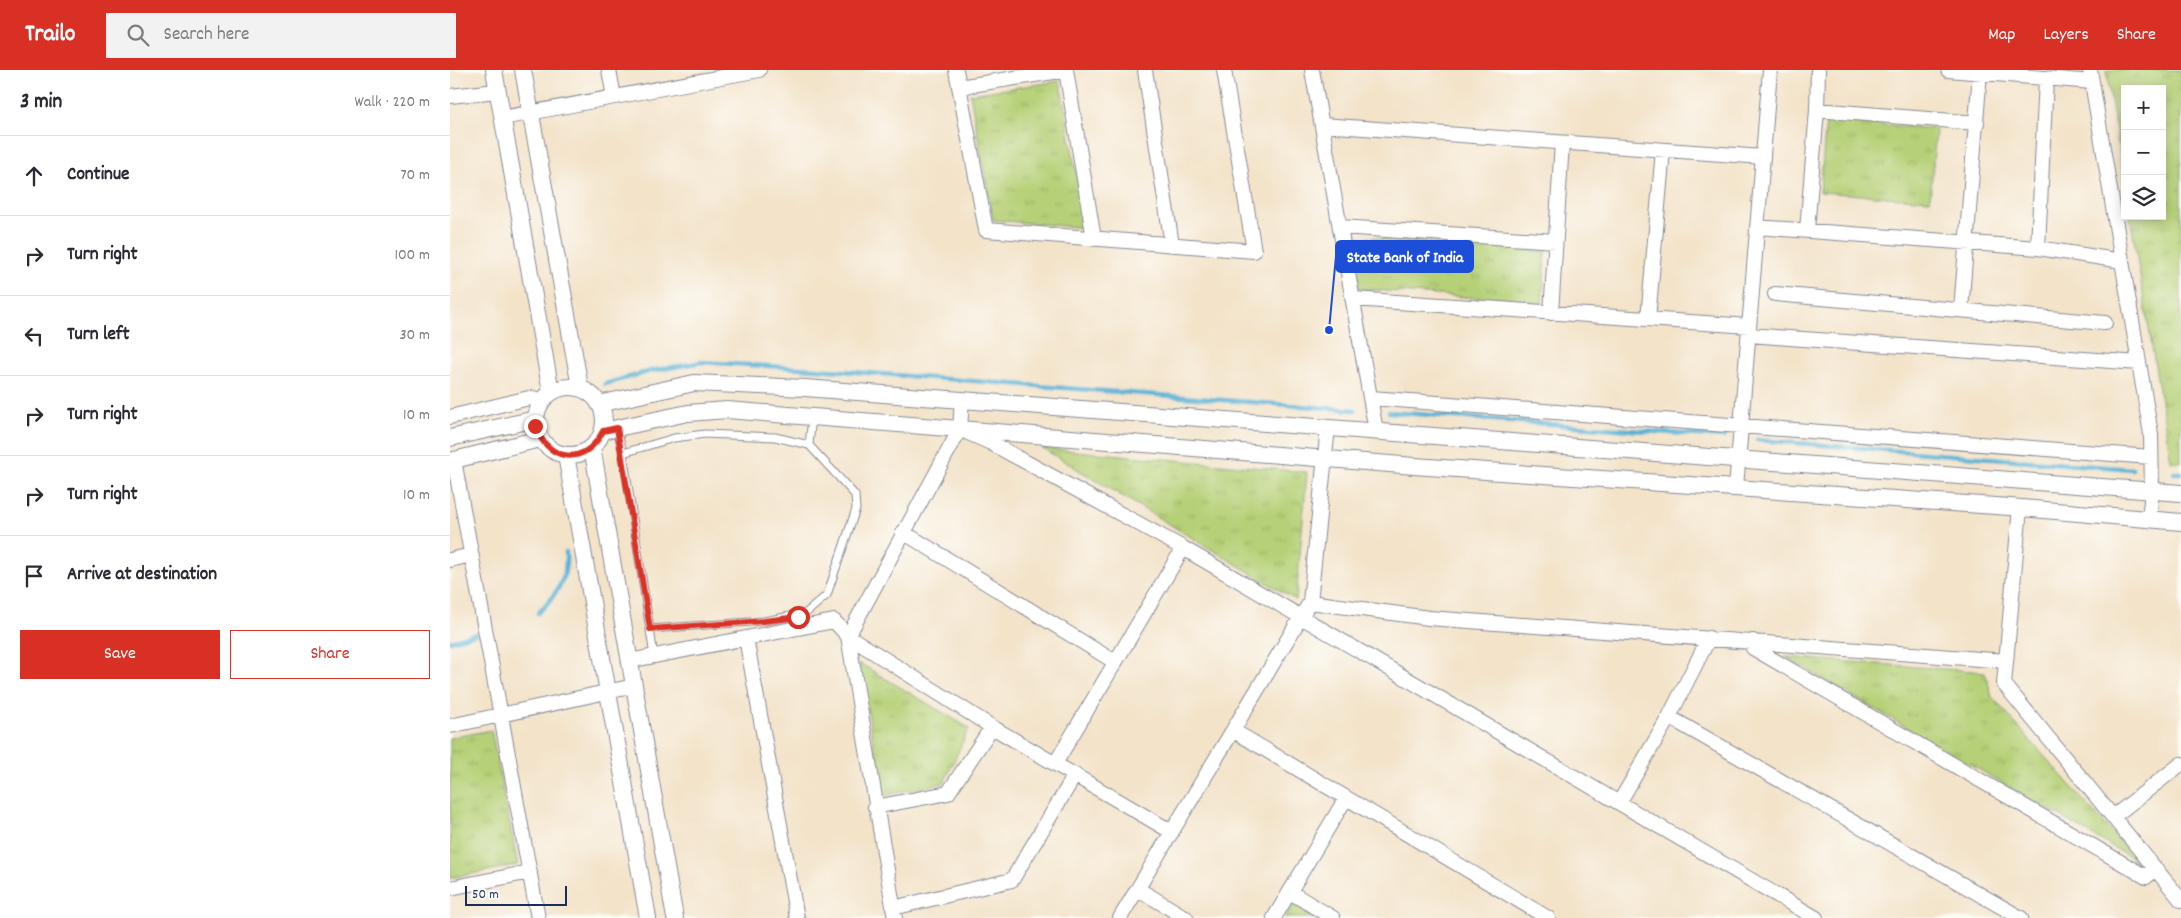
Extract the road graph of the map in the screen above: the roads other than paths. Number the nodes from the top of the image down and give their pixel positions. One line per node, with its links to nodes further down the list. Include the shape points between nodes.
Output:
1 (494, 70): 17 (street)
2 (523, 70): 21 (street)
3 (609, 70): 19 (street)
4 (759, 70): 19 (street)
5 (956, 70): 16 (street)
6 (1066, 70): 16 (street); 31 (street)
7 (1145, 70): 34 (street)
8 (1224, 70): 34 (street, via 1254,251)
9 (1312, 70): 24 (street)
10 (1770, 70): 27 (street)
11 (1818, 70): 20 (street)
12 (1948, 70): 13 (street)
13 (1980, 72): 15 (street); 23 (street)
14 (2091, 76): 15 (street); 36 (street)
15 (2046, 78): 35 (street)
16 (959, 87): 31 (street, via 986,230)
17 (497, 91): 18 (street); 22 (street)
18 (450, 96)
19 (614, 97): 21 (street)
20 (1817, 110): 23 (street); 30 (street)
21 (531, 113): 22 (street); 45 (street)
22 (502, 118): 46 (street)
23 (1976, 123): 33 (street)
24 (1322, 125): 25 (street); 28 (street)
25 (1562, 143): 26 (street); 32 (street)
26 (1663, 150): 27 (street); 41 (street)
27 (1763, 158): 29 (street)
28 (1340, 227): 32 (street); 38 (street)
29 (1757, 227): 30 (street); 43 (street)
30 (1807, 230): 33 (street)
31 (1094, 239): 34 (street)
32 (1556, 241): 40 (street)
33 (1967, 243): 35 (street); 39 (street)
34 (1172, 245)
35 (2038, 248): 36 (street)
36 (2122, 261): 44 (street)
37 (1775, 294): 39 (street)
38 (1353, 299): 40 (street); 47 (street)
39 (1961, 310): 42 (street)
40 (1550, 313): 41 (street)
41 (1648, 320): 43 (street)
42 (2105, 323)
43 (1749, 331): 44 (street); 53 (street)
44 (2138, 363): 64 (street, via 2151,434)
45 (580, 387): 46 (street, via 565,386); 49 (street, via 591,393)
46 (546, 396): 50 (street); 52 (street, via 536,411)
47 (1371, 398): 53 (street); 57 (street)
48 (962, 400): 49 (street, via 694,383); 54 (street); 55 (street)
49 (599, 404): 56 (street)
50 (450, 417)
51 (812, 417): 55 (street); 56 (street, via 727,410 688,413); 60 (lane)
52 (536, 419): 58 (street); 59 (street)
53 (1741, 425): 64 (street); 66 (street)
54 (1328, 428): 57 (street); 65 (street)
55 (960, 429): 65 (street); 74 (street); 75 (street)
56 (610, 430): 61 (street); 62 (lane)
57 (1376, 431): 66 (street)
58 (450, 438)
59 (540, 439): 63 (street, via 549,449); 67 (street)
60 (809, 445): 62 (lane, via 774,437 706,434 674,438); 80 (lane, via 855,495 856,509 827,596 798,617)
61 (592, 447): 63 (street, via 586,452); 86 (street)
62 (623, 454): 80 (lane)
63 (566, 455): 90 (street)
64 (2151, 457): 69 (street)
65 (1326, 459): 68 (street); 78 (street)
66 (1738, 459): 68 (street); 69 (street)
67 (452, 461): 76 (street)
68 (1736, 488): 71 (street)
69 (2152, 490): 70 (street); 72 (street)
70 (2181, 493)
71 (2020, 508): 72 (street); 87 (street)
72 (2149, 519): 73 (street)
73 (2181, 522)
74 (903, 532): 81 (street); 88 (street)
75 (1183, 548): 79 (street); 88 (street)
76 (471, 555): 77 (street); 91 (street)
77 (450, 560)
78 (1310, 602): 79 (street); 83 (street, via 1429,618)
79 (1301, 618): 95 (street); 100 (street)
80 (650, 629): 85 (lane)
81 (848, 636): 82 (street, via 834,621); 94 (street); 101 (street)
82 (746, 638): 85 (street); 115 (street)
83 (1709, 638): 84 (street); 92 (street)
84 (1753, 641): 87 (street); 104 (street, via 1753,648 2137,872 2146,877)
85 (654, 656): 86 (street)
86 (629, 661): 89 (street)
87 (2006, 661): 102 (street, via 2004,684)
88 (1115, 662): 96 (street)
89 (634, 686): 90 (street); 114 (street)
90 (608, 692): 91 (street); 113 (street)
91 (501, 716): 93 (street); 105 (street)
92 (1669, 717): 100 (street); 121 (street)
93 (450, 726)
94 (992, 727): 96 (street); 101 (street, via 948,792)
95 (1234, 731): 99 (street); 103 (street)
96 (1055, 764): 98 (street)
97 (2181, 764): 102 (street)
98 (1075, 775): 103 (street); 110 (street, via 1012,880)
99 (1346, 798): 108 (street); 120 (street)
100 (1619, 803): 111 (street)
101 (875, 807): 110 (street)
102 (2113, 817): 104 (street)
103 (1172, 832): 107 (street)
104 (2155, 869): 109 (street)
105 (530, 872): 106 (street); 112 (street)
106 (450, 888)
107 (1138, 889): 116 (street); 117 (street)
108 (1290, 892): 118 (street); 119 (street)
109 (2181, 900)
110 (894, 913)
111 (1814, 917)
112 (538, 918)
113 (648, 918)
114 (675, 918)
115 (797, 918)
116 (1120, 918)
117 (1186, 918)
118 (1274, 918)
119 (1333, 918)
120 (1548, 918)
121 (2021, 918)

